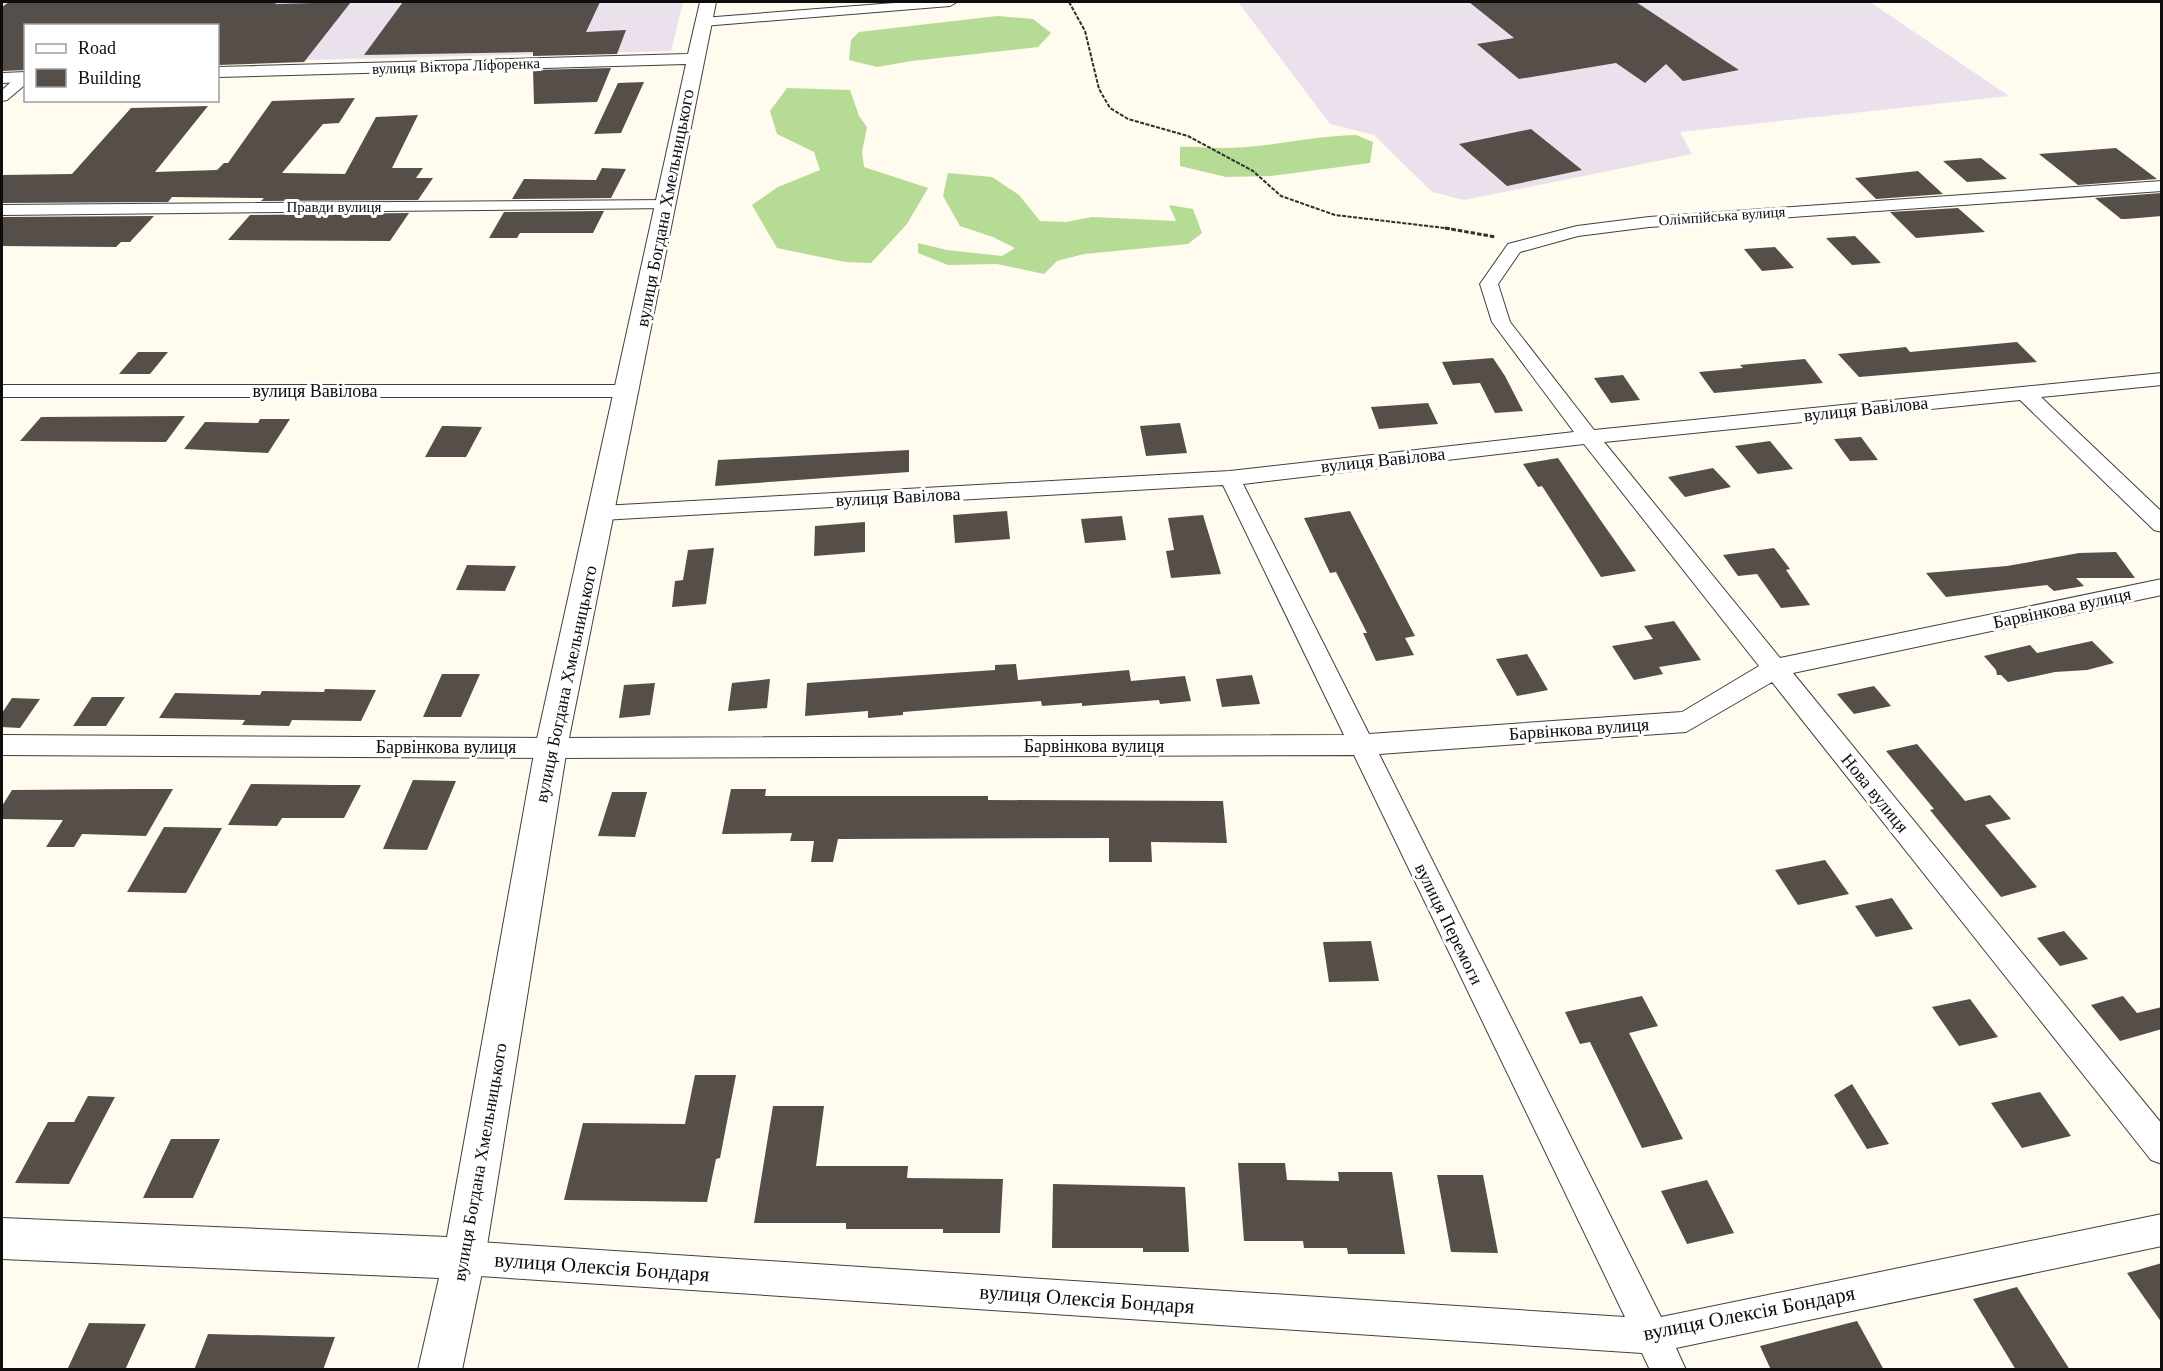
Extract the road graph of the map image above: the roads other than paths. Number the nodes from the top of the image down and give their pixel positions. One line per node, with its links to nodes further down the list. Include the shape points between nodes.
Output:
1 (950, 2): 2 (street)
2 (705, 12): 3 (street, вулиця Богдана Хмельницького)
3 (695, 59): 4 (street, вулиця Віктора Ліфоренка); 10 (street, вулиця Богдана Хмельницького)
4 (219, 72)
5 (24, 77): 6 (street)
6 (2, 78)
7 (24, 78): 8 (street)
8 (2, 97)
9 (2162, 186): 16 (street, Олімпійська вулиця, via 1650,222 1576,231 1514,248 1489,284 1501,322)
10 (666, 205): 11 (street, Правди вулиця); 14 (street, вулиця Богдана Хмельницького)
11 (2, 210)
12 (2162, 379): 15 (street, вулиця Вавілова)
13 (2, 391): 14 (street, вулиця Вавілова)
14 (628, 391): 18 (street, вулиця Богдана Хмельницького)
15 (2025, 393): 16 (street, вулиця Вавілова); 19 (street)
16 (1590, 437): 17 (street, вулиця Вавілова); 21 (street, Нова вулиця)
17 (1230, 478): 18 (street, вулиця Вавілова); 23 (street, вулиця Перемоги)
18 (602, 513): 24 (street, вулиця Богдана Хмельницького)
19 (2162, 525)
20 (2162, 587): 21 (street, Барвінкова вулиця)
21 (1775, 668): 23 (street, Барвінкова вулиця, via 1686,722); 25 (street, Нова вулиця)
22 (2, 745): 24 (street, Барвінкова вулиця)
23 (1361, 745): 24 (street, Барвінкова вулиця); 29 (street, вулиця Перемоги)
24 (551, 748): 28 (street, вулиця Богдана Хмельницького)
25 (2162, 1149)
26 (2162, 1230): 29 (street, вулиця Олексія Бондаря)
27 (2, 1239): 28 (street, вулиця Олексія Бондаря)
28 (464, 1258): 29 (street, вулиця Олексія Бондаря); 30 (street, вулиця Богдана Хмельницького)
29 (1652, 1336): 31 (street, вулиця Перемоги)
30 (440, 1370)
31 (1669, 1370)

